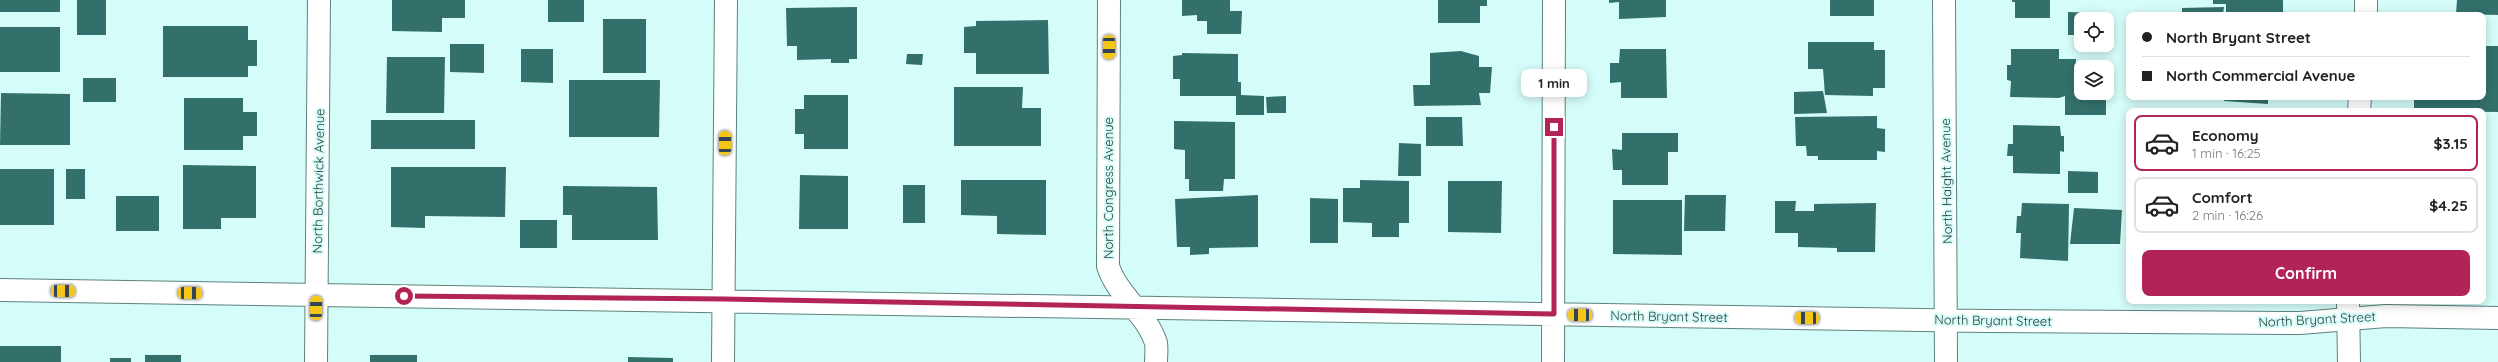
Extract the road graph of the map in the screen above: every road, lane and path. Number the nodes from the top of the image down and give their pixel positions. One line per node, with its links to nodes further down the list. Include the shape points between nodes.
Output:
1 (319, 0): 9 (street, North Borthwick Avenue)
2 (726, 0): 10 (street)
3 (1109, 0): 11 (street, North Congress Avenue, via 1108,266 1112,279)
4 (1554, 0): 13 (street)
5 (1944, 0): 15 (street, North Haight Avenue)
6 (2366, 0): 7 (street)
7 (2366, 12)
8 (0, 290): 9 (street, North Bryant Street)
9 (317, 295): 10 (street, North Bryant Street); 16 (street, North Borthwick Avenue)
10 (724, 299): 11 (street, North Bryant Street); 17 (street)
11 (1132, 306): 13 (street, North Bryant Street); 18 (street, North Congress Avenue, via 1151,332 1156,345)
12 (2349, 310): 14 (street, North Bryant Street, via 2386,316); 15 (street, North Bryant Street, via 2300,323); 21 (street)
13 (1554, 314): 15 (street, North Bryant Street); 19 (street)
14 (2498, 318)
15 (1947, 320): 20 (street, North Haight Avenue)
16 (316, 362)
17 (723, 362)
18 (1156, 362)
19 (1553, 362)
20 (1946, 362)
21 (2349, 362)

